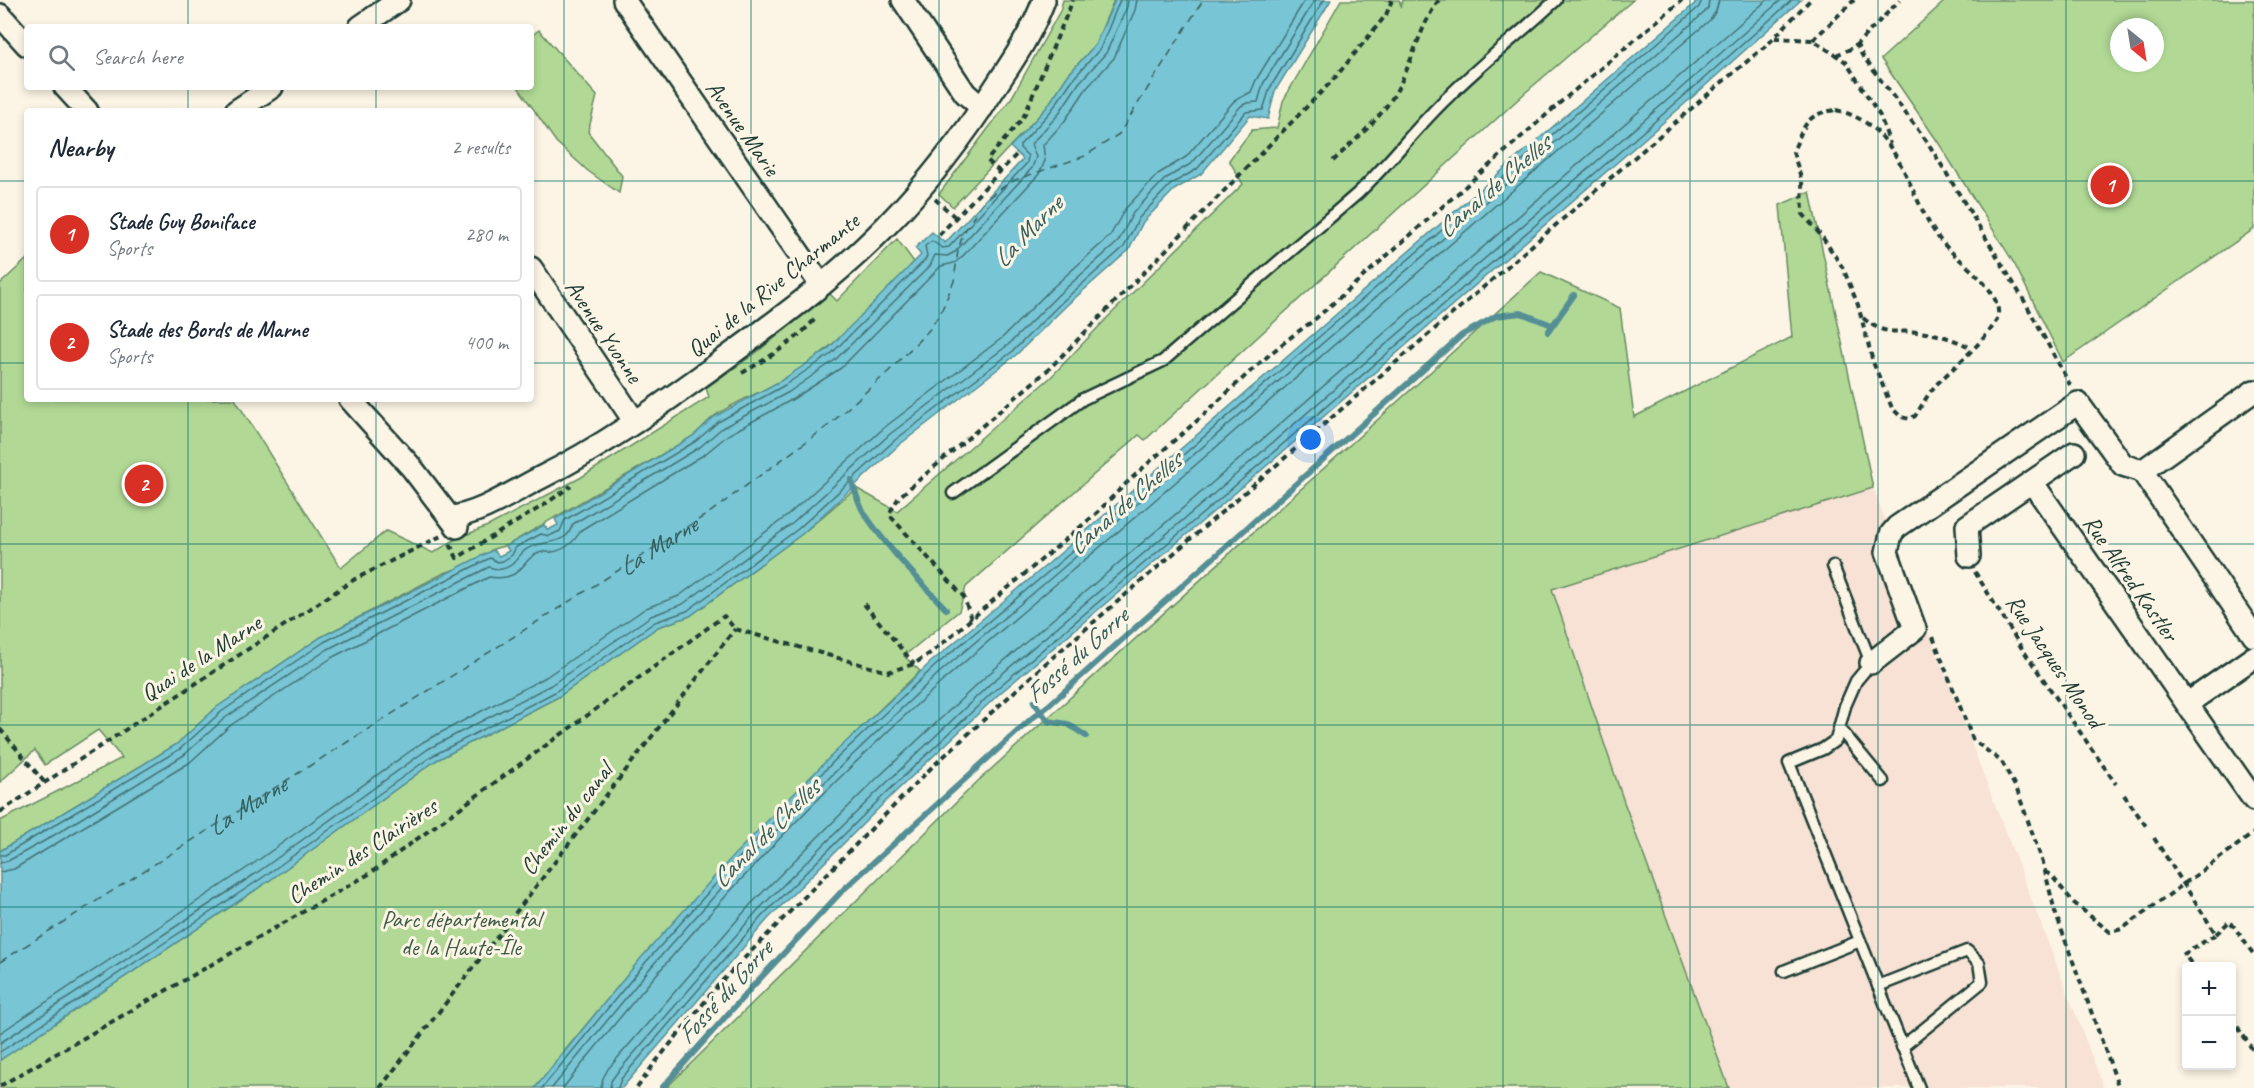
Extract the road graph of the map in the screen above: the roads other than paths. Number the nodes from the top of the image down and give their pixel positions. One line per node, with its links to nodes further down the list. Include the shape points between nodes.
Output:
1 (399, 0): 7 (street)
2 (624, 0): 15 (street, Avenue Marie)
3 (903, 0): 13 (street, via 965,93)
4 (1044, 0): 13 (street, Quai de la Rive Charmante, via 1031,31)
5 (1556, 0): 22 (lane, via 1451,94 1377,176 1195,336 1151,368 1083,399)
6 (0, 15): 8 (street)
7 (364, 24)
8 (24, 42)
9 (68, 90): 11 (street)
10 (268, 90): 12 (street)
11 (84, 108)
12 (240, 108)
13 (982, 108): 15 (street, Quai de la Rive Charmante, via 887,226)
14 (534, 272): 18 (street, Avenue Yvonne)
15 (821, 285): 18 (street, Quai de la Rive Charmante)
16 (2254, 391): 20 (street)
17 (353, 402): 18 (street, Quai de la Rive Charmante, via 412,468 451,526 596,448)
18 (635, 422)
19 (2074, 453): 21 (street)
20 (2142, 471): 25 (street); 27 (street, via 2123,465 2078,403 1897,527 1887,552 1915,629)
21 (2032, 482): 23 (street, via 1967,526); 28 (street, Rue Alfred Kastler)
22 (953, 493)
23 (1969, 556)
24 (1833, 566): 27 (lane)
25 (2254, 636)
26 (2254, 657): 28 (street)
27 (1870, 663): 29 (lane, via 1856,681)
28 (2188, 703): 31 (street, Rue Alfred Kastler)
29 (1840, 729): 30 (lane); 32 (lane, via 1836,740 1823,749 1789,763)
30 (1883, 781)
31 (2254, 800)
32 (1860, 941): 33 (lane); 34 (lane)
33 (1784, 971)
34 (1878, 986): 35 (lane); 35 (lane, via 1966,951 1979,963 1982,982)
35 (1902, 1047): 36 (lane)
36 (1918, 1088)

